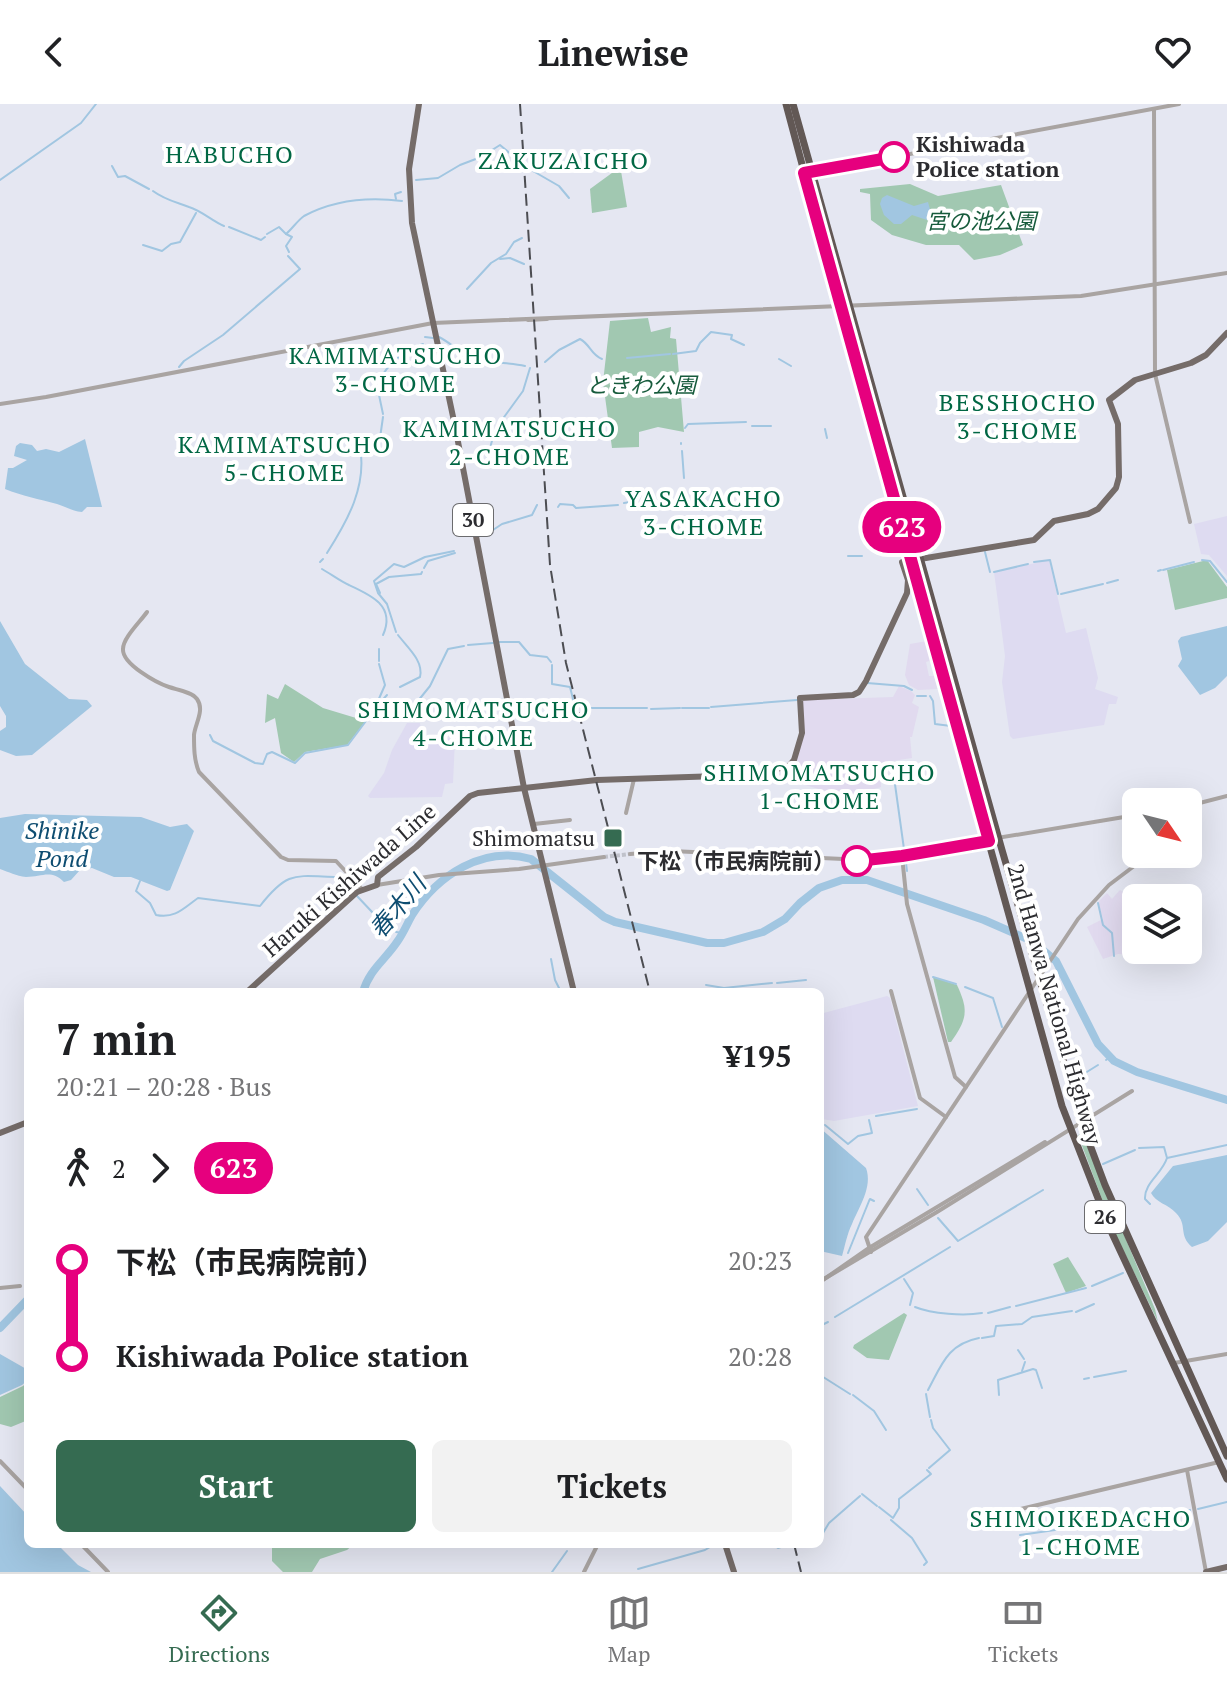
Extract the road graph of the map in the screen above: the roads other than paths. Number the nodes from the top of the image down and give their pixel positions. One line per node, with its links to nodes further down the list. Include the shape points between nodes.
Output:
1 (419, 104): 12 (main road, 30, via 409,200)
2 (784, 104): 6 (highway, 26)
3 (795, 104): 6 (highway, 26)
4 (1179, 104): 5 (street)
5 (1154, 109): 7 (street); 9 (street)
6 (794, 122): 7 (highway, 2nd Hanwa National Highway / 26); 11 (highway, 2nd Hanwa National Highway / 26)
7 (813, 172): 10 (highway, 2nd Hanwa National Highway / 26)
8 (1227, 273): 9 (street)
9 (1154, 285): 10 (street, via 1081,296); 14 (street)
10 (851, 306): 11 (street); 17 (highway, 2nd Hanwa National Highway / 26)
11 (840, 307): 12 (street); 17 (highway, 2nd Hanwa National Highway / 26)
12 (433, 323): 15 (street); 20 (main road, 30)
13 (1227, 333): 14 (main road, Haruki Kishiwada Line, via 1198,359)
14 (1155, 374): 16 (street); 17 (main road, Haruki Kishiwada Line, via 1135,380 1109,400 1118,424 1119,477 1098,509 1054,521 1034,540)
15 (0, 404)
16 (1190, 522)
17 (916, 560): 19 (main road, Haruki Kishiwada Line, via 902,562 907,593 861,690 800,698 802,733 789,766 758,774); 27 (highway, 2nd Hanwa National Highway / 26); 28 (highway, 2nd Hanwa National Highway / 26)
18 (147, 612): 35 (street, via 124,644 124,655 155,681 199,702 194,736 199,772 281,857 336,861)
19 (634, 779): 20 (main road, Haruki Kishiwada Line); 23 (street)
20 (524, 788): 26 (main road, 30); 34 (main road, Haruki Kishiwada Line, via 470,796 378,877)
21 (1227, 796): 22 (street)
22 (1202, 802)
23 (626, 813)
24 (1122, 817): 27 (street)
25 (570, 820): 26 (street)
26 (534, 824): 32 (main road, 30)
27 (998, 839): 28 (street); 36 (highway, 2nd Hanwa National Highway / 26)
28 (989, 841): 30 (street); 40 (highway, 2nd Hanwa National Highway / 26)
29 (630, 854): 30 (street, via 671,851 842,861)
30 (902, 856): 41 (street, via 907,900 955,1077)
31 (604, 857): 32 (street)
32 (545, 863): 34 (street); 38 (main road, 30)
33 (1131, 868): 36 (street, via 1094,900)
34 (377, 885): 35 (main road, Haruki Kishiwada Line)
35 (362, 889): 37 (main road, Haruki Kishiwada Line)
36 (1039, 978): 40 (street); 44 (highway, 2nd Hanwa National Highway / 26)
37 (251, 988)
38 (573, 988)
39 (891, 991): 43 (street, via 920,1098)
40 (1030, 992): 41 (street); 46 (highway, 2nd Hanwa National Highway / 26)
41 (966, 1087): 43 (street)
42 (1132, 1091): 44 (street)
43 (946, 1117): 48 (street, via 866,1237)
44 (1081, 1121): 46 (street); 53 (highway, 2nd Hanwa National Highway / 26)
45 (24, 1124): 47 (main road)
46 (1069, 1128): 48 (street); 54 (highway, 2nd Hanwa National Highway / 26)
47 (0, 1133)
48 (870, 1250): 49 (street)
49 (824, 1280)
50 (20, 1286): 51 (street)
51 (0, 1288)
52 (1227, 1354): 53 (street)
53 (1184, 1362): 54 (street); 55 (highway, 2nd Hanwa National Highway / 26)
54 (1174, 1364): 57 (highway, 2nd Hanwa National Highway / 26)
55 (1227, 1456)
56 (0, 1461): 60 (street)
57 (1219, 1462): 58 (street); 59 (highway, 2nd Hanwa National Highway / 26)
58 (1187, 1470): 61 (street); 69 (street)
59 (1227, 1479)
60 (24, 1486)
61 (1004, 1513)
62 (85, 1548): 66 (street)
63 (596, 1548): 67 (street)
64 (726, 1548): 68 (main road)
65 (1227, 1567): 69 (main road)
66 (108, 1572)
67 (584, 1572)
68 (734, 1572)
69 (1206, 1572)

